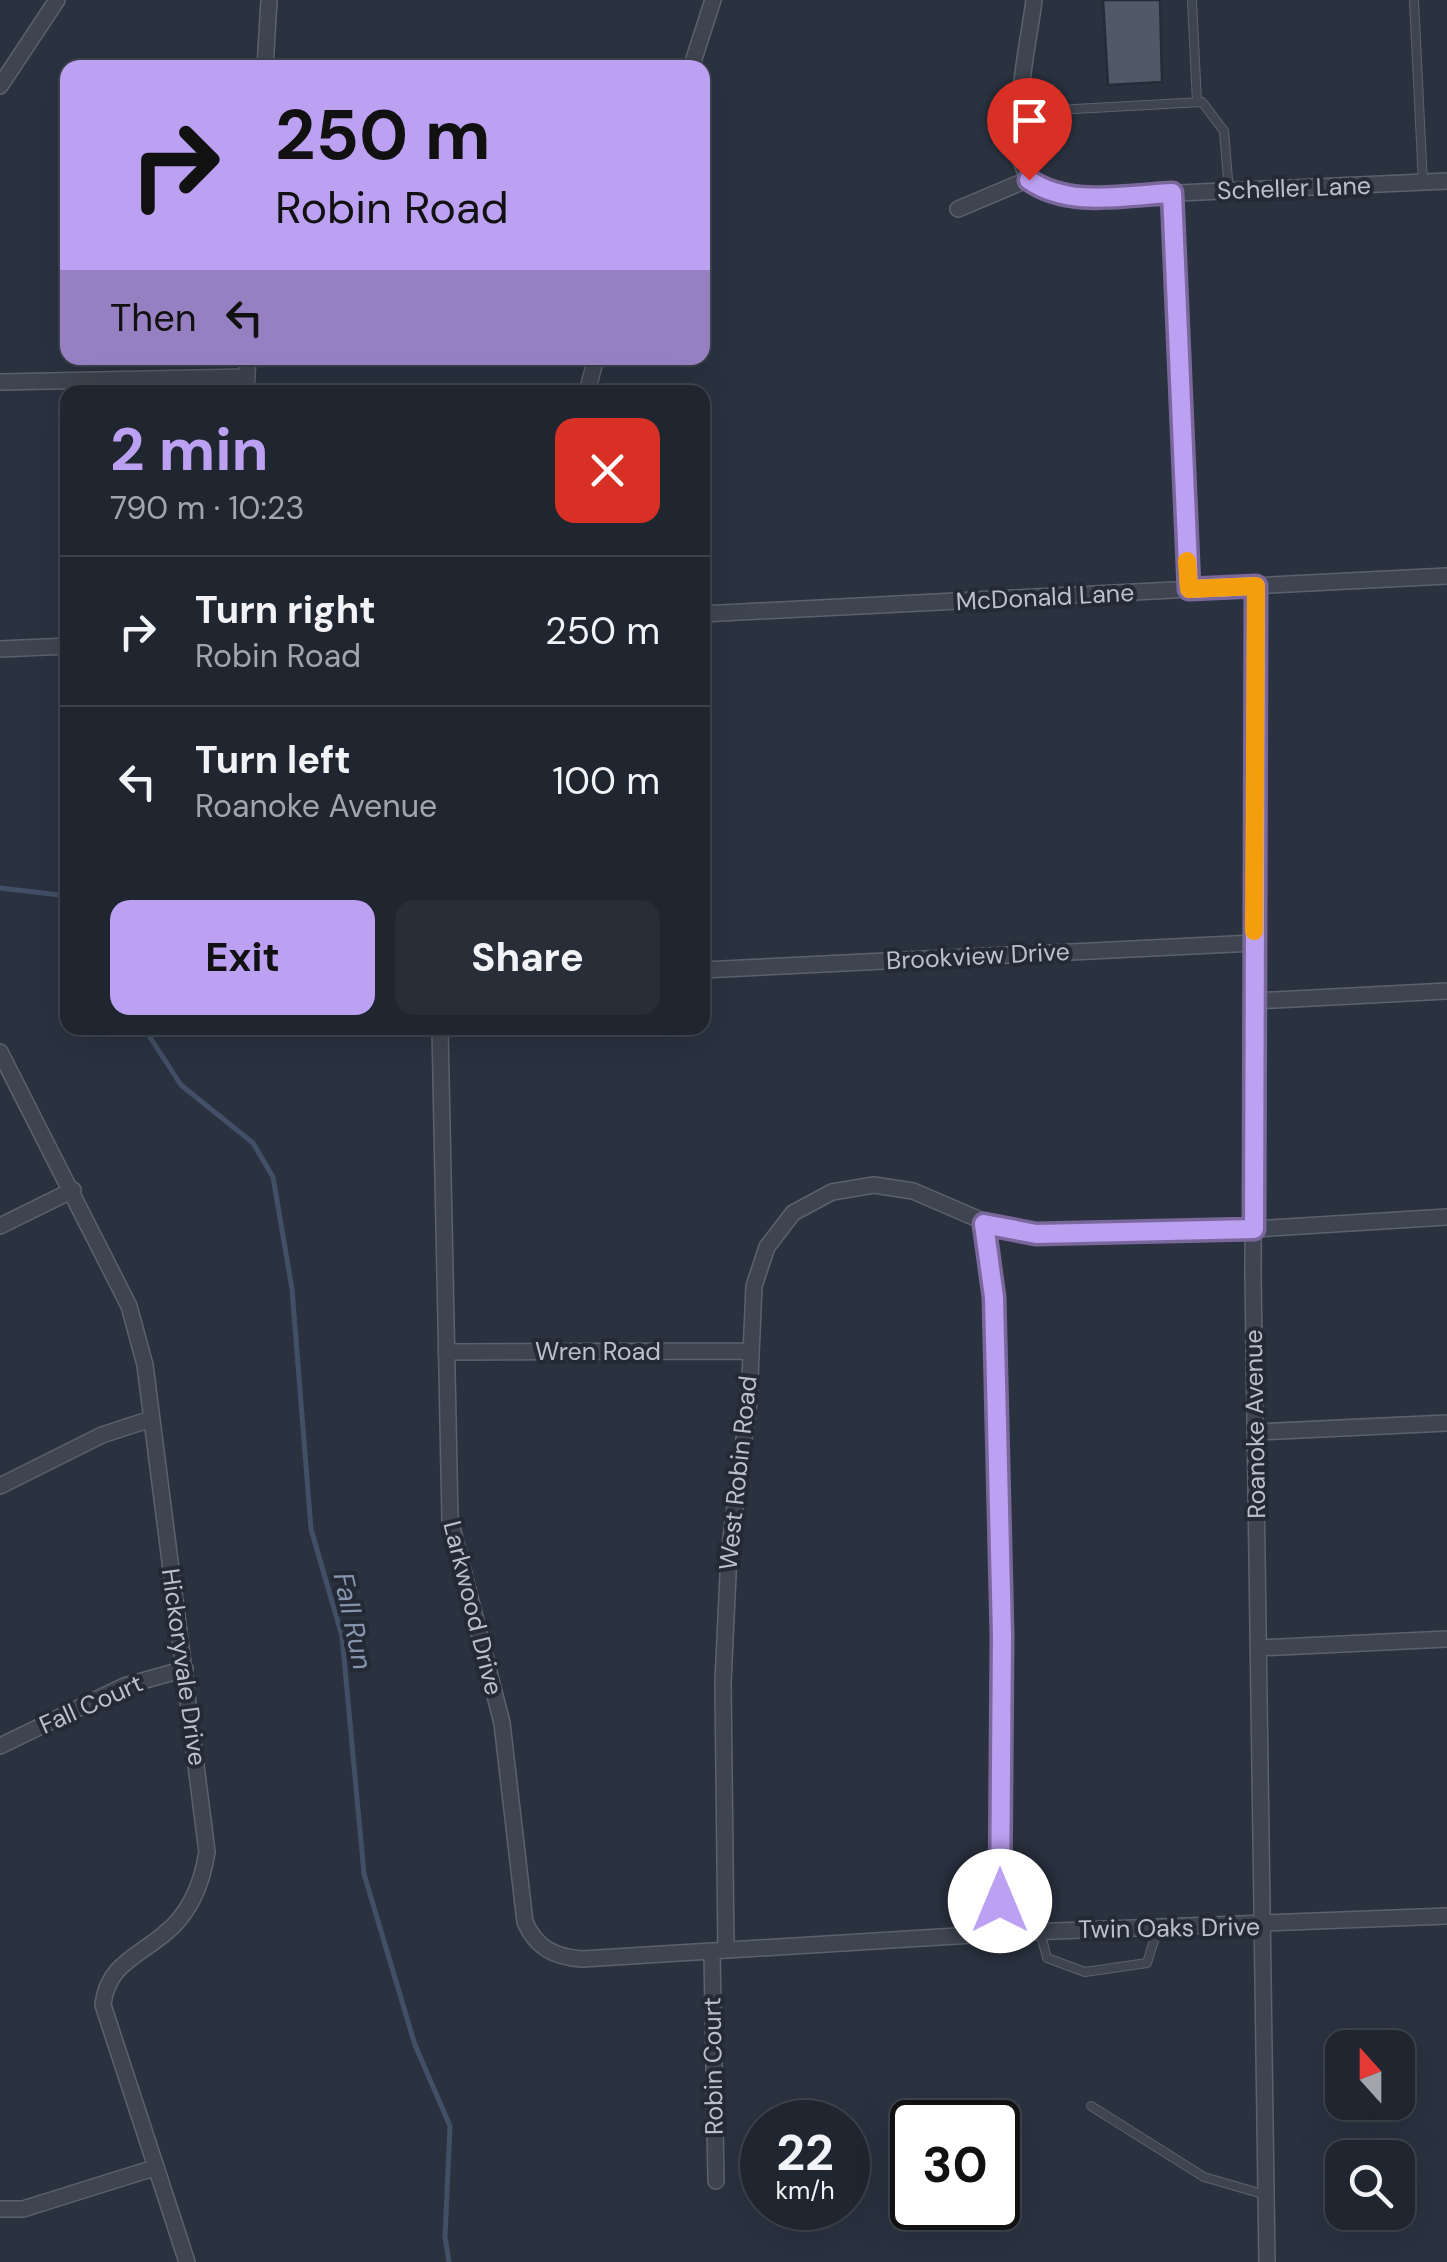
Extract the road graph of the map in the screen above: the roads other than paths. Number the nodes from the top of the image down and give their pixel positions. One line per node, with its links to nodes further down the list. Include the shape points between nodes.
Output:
1 (57, 0): 9 (street)
2 (269, 0): 7 (street)
3 (713, 0): 8 (street)
4 (1034, 0): 11 (street)
5 (1192, 0): 10 (lane)
6 (1414, 0): 14 (lane)
7 (265, 60)
8 (694, 60)
9 (0, 86)
10 (1197, 102): 11 (lane); 15 (lane, via 1208,105 1224,131)
11 (1020, 112): 12 (street, via 1018,154)
12 (1029, 180): 16 (street, Scheller Lane, via 1068,196); 17 (street)
13 (1447, 182): 14 (street, Scheller Lane)
14 (1422, 183): 15 (street, Scheller Lane)
15 (1229, 191): 16 (street, Scheller Lane)
16 (1172, 193): 22 (street)
17 (958, 209)
18 (0, 382): 19 (street)
19 (246, 385)
20 (1447, 576): 21 (street, McDonald Lane)
21 (1256, 586): 22 (street, McDonald Lane); 26 (street, Roanoke Avenue)
22 (1189, 589): 23 (street, McDonald Lane)
23 (710, 614)
24 (60, 647): 25 (street)
25 (6, 650)
26 (1254, 943): 27 (street, Brookview Drive); 29 (street, Roanoke Avenue)
27 (710, 970)
28 (1447, 991): 29 (street)
29 (1254, 1001): 36 (street, Roanoke Avenue)
30 (440, 1035): 38 (street, Larkwood Drive)
31 (0, 1052): 32 (street, Hickoryvale Drive)
32 (73, 1190): 35 (street); 39 (street, Hickoryvale Drive, via 136,1325)
33 (1447, 1217): 36 (street, West Robin Road)
34 (984, 1224): 36 (street, West Robin Road, via 1036,1234); 37 (street, West Robin Road, via 913,1191 874,1185 811,1201 778,1229 758,1266); 51 (street, via 994,1297)
35 (0, 1226)
36 (1254, 1229): 41 (street, Roanoke Avenue)
37 (750, 1351): 38 (street, Wren Road); 52 (street, West Robin Road, via 725,1604)
38 (446, 1352): 52 (street, Larkwood Drive, via 453,1542 502,1723 530,1936 566,1958)
39 (151, 1418): 42 (street); 45 (street, Hickoryvale Drive)
40 (1447, 1423): 41 (street)
41 (1257, 1432): 44 (street, Roanoke Avenue)
42 (0, 1486)
43 (1447, 1639): 44 (street)
44 (1258, 1648): 48 (street, Roanoke Avenue)
45 (184, 1669): 46 (street, Fall Court, via 124,1686); 54 (street, Hickoryvale Drive, via 206,1832 204,1870 191,1904 166,1933 111,1975 103,2004)
46 (0, 1746)
47 (1447, 1916): 48 (street, Twin Oaks Drive)
48 (1262, 1926): 49 (street, Twin Oaks Drive); 56 (street, Roanoke Avenue)
49 (1158, 1928): 50 (street, Twin Oaks Drive); 50 (lane, via 1147,1963 1085,1972 1047,1958)
50 (1040, 1931): 51 (street, Twin Oaks Drive)
51 (1001, 1934): 52 (street, Twin Oaks Drive)
52 (719, 1950): 55 (street, Robin Court)
53 (1092, 2106): 56 (lane, via 1204,2177)
54 (154, 2168): 57 (street, via 23,2209); 58 (street, Hickoryvale Drive)
55 (716, 2182)
56 (1266, 2195): 59 (street, Roanoke Avenue)
57 (0, 2209)
58 (187, 2262)
59 (1266, 2262)

